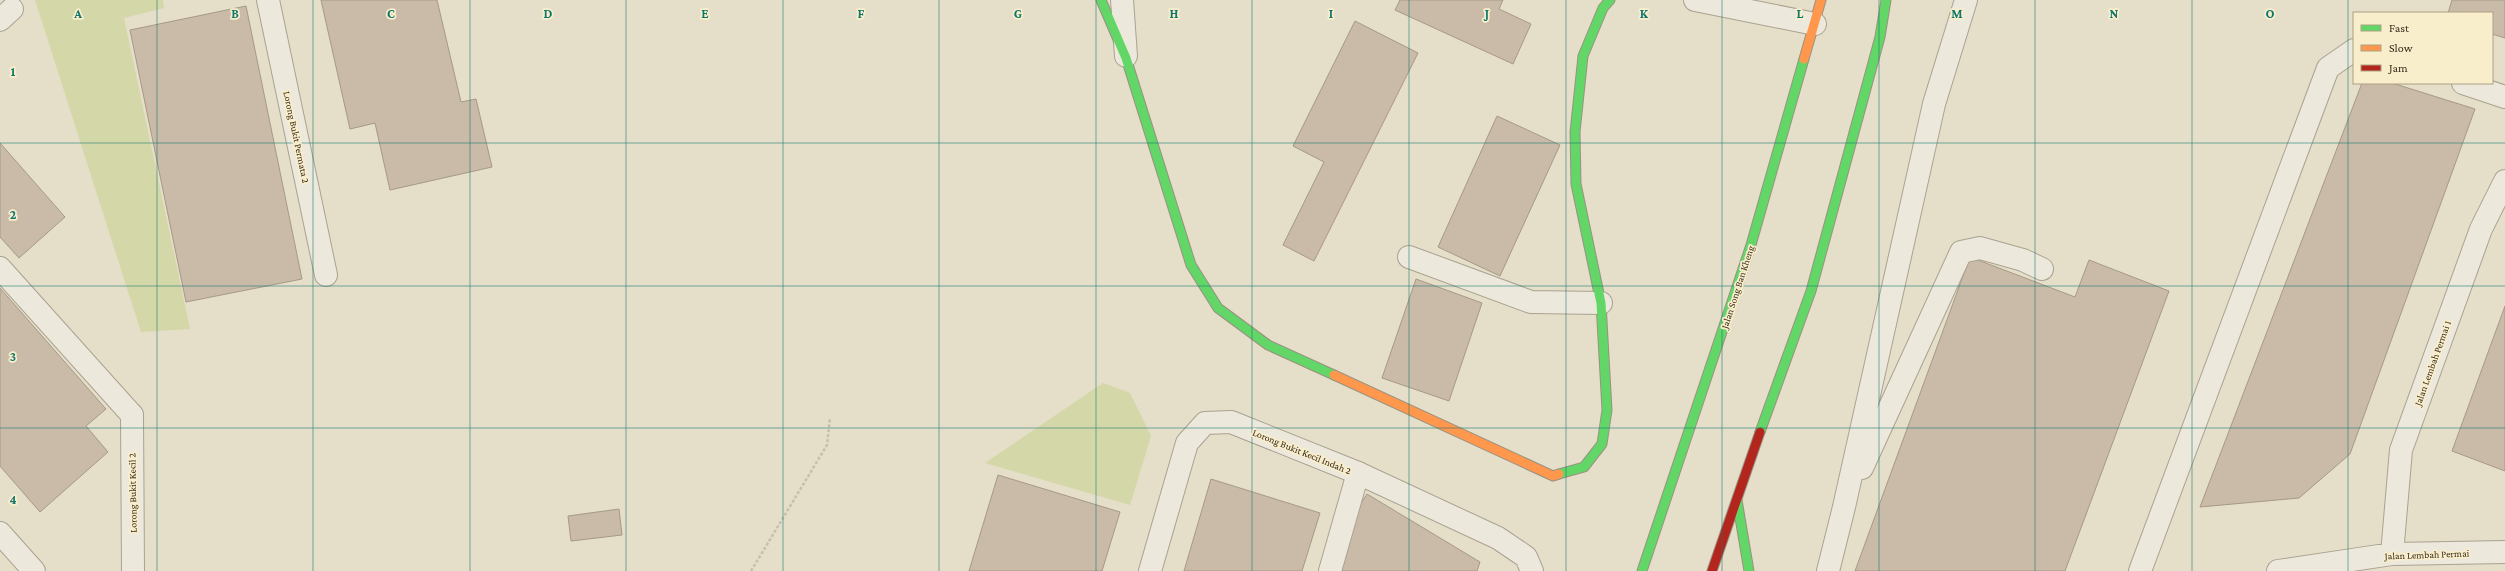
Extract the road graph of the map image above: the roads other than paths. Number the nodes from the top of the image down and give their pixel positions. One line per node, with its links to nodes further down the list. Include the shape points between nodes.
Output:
1 (268, 0): 18 (street, Lorong Bukit Permata 2)
2 (1101, 0): 11 (main road)
3 (1122, 0): 11 (street)
4 (1610, 0): 19 (main road, via 1603,8 1583,56 1575,132 1576,184)
5 (1695, 0): 9 (street)
6 (1821, 0): 9 (main road, Jalan Song Ban Kheng)
7 (1886, 0): 21 (main road, via 1880,37 1811,291)
8 (1966, 0): 22 (street, via 1934,104)
9 (1815, 24): 31 (main road, Jalan Song Ban Kheng, via 1752,245)
10 (2353, 51): 35 (street, via 2328,68)
11 (1126, 58): 19 (main road, via 1191,265 1218,308 1268,345 1553,476 1584,467 1602,444 1607,410)
12 (2466, 84): 13 (street)
13 (2505, 97)
14 (2505, 181): 25 (street, Jalan Lembah Permai 1, via 2481,229 2401,450)
15 (1409, 257): 19 (street, via 1531,302)
16 (0, 268): 27 (street, Lorong Bukit Kecil 2, via 132,416)
17 (2042, 268): 22 (street, via 1980,248 1961,252)
18 (326, 275)
19 (1601, 303)
20 (1358, 473): 28 (street, Lorong Bukit Kecil Indah 2, via 1231,422 1205,423 1187,443); 29 (street); 30 (street, Lorong Bukit Kecil Indah 2, via 1498,538 1526,557)
21 (1736, 497): 32 (main road); 33 (main road)
22 (1844, 507): 34 (street)
23 (0, 533): 26 (street)
24 (2505, 552): 25 (street, Jalan Lembah Permai)
25 (2392, 554): 36 (street, Jalan Lembah Permai)
26 (34, 571)
27 (133, 571)
28 (1150, 571)
29 (1330, 571)
30 (1532, 571)
31 (1642, 571)
32 (1712, 571)
33 (1749, 571)
34 (1828, 571)
35 (2140, 571)
36 (2278, 571)

